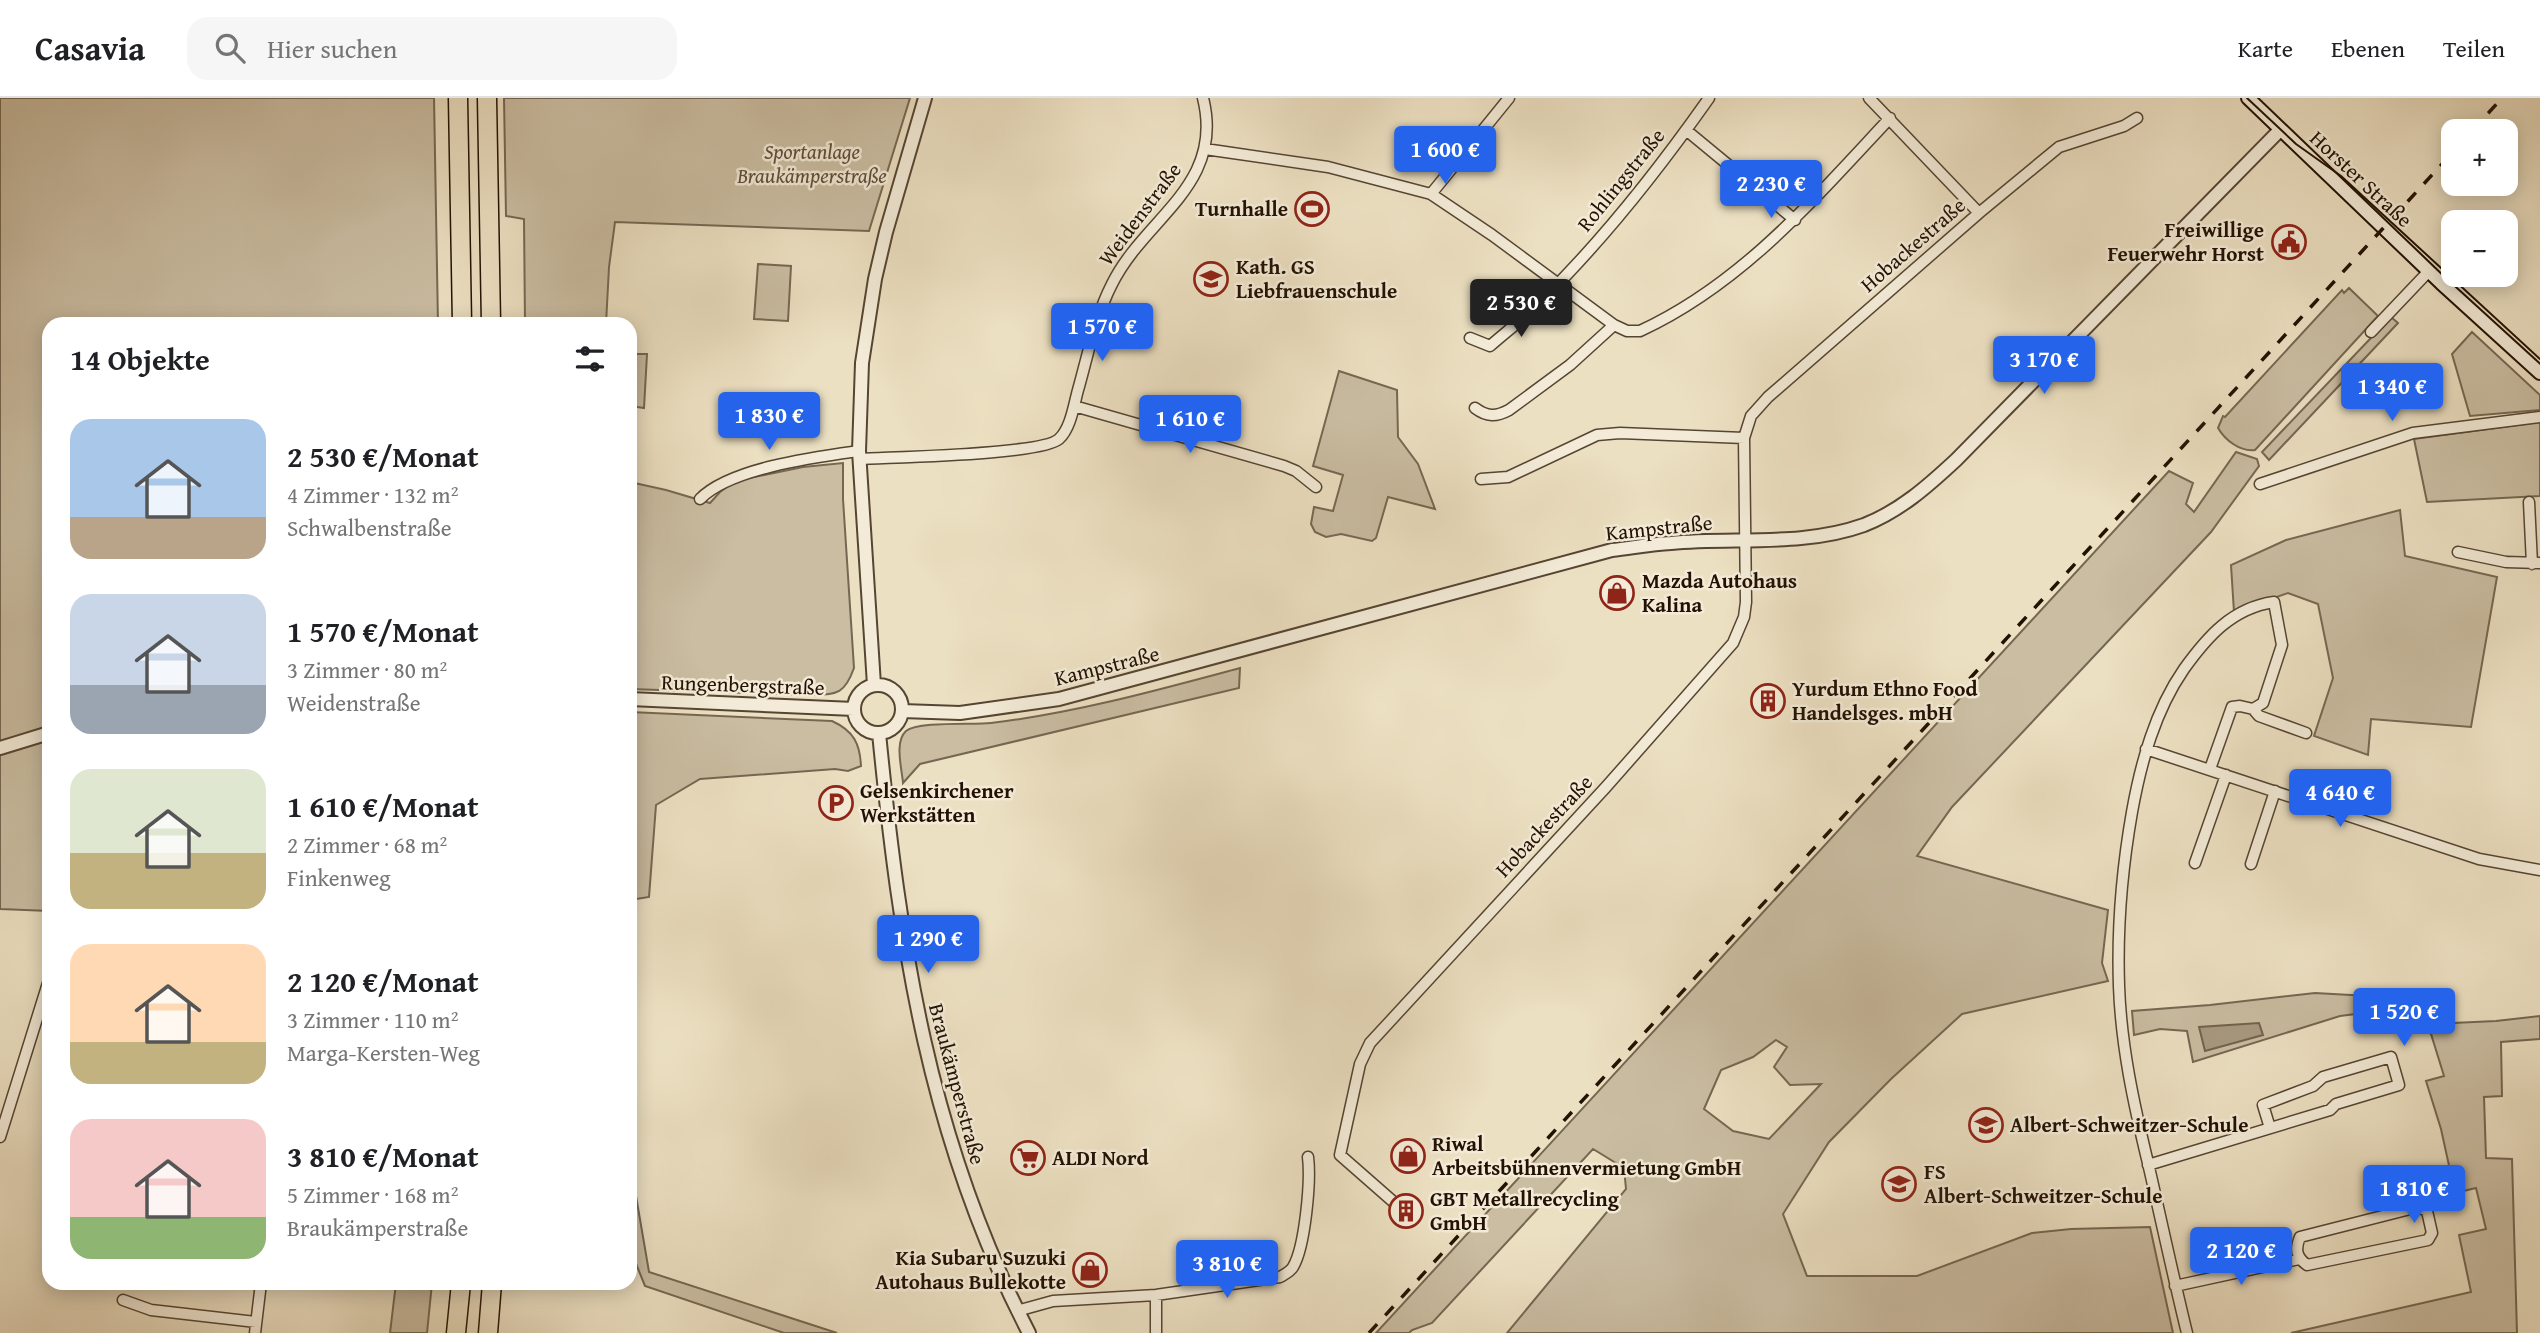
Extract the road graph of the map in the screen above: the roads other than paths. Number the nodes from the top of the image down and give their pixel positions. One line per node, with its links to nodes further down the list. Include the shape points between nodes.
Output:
1 (458, 98): 19 (highway)
2 (487, 98): 20 (highway)
3 (925, 98): 29 (street, via 875,279 862,363)
4 (1203, 98): 13 (street, Weidenstraße)
5 (1509, 98): 14 (street)
6 (1709, 98): 11 (street, Rohlingstraße)
7 (1869, 98): 9 (street)
8 (2248, 98): 12 (street, Horster Straße)
9 (1890, 118): 15 (street); 16 (street)
10 (2137, 118): 15 (street, Hobackestraße, via 2124,127 2059,147)
11 (1686, 130): 16 (street); 18 (street, Rohlingstraße, via 1639,192)
12 (2280, 130): 17 (street, Horster Straße); 35 (street, Kampstraße, via 1926,488 1881,517 1847,530)
13 (1205, 149): 14 (street, via 1328,167); 25 (street, Weidenstraße, via 1184,194 1122,264 1102,305)
14 (1431, 194): 18 (street)
15 (1979, 213): 28 (street, Hobackestraße, via 1768,397 1751,416)
16 (1795, 220): 21 (street, via 1719,284 1654,325 1640,331)
17 (2429, 271): 22 (street); 24 (street, Horster Straße)
18 (1558, 282): 21 (street); 23 (street, Rohlingstraße, via 1490,346)
19 (462, 317)
20 (491, 317)
21 (1614, 325): 26 (street, via 1509,410 1485,415)
22 (2371, 332)
23 (1470, 338)
24 (2540, 373)
25 (1074, 406): 29 (street, Weidenstraße, via 1065,431 1052,443 986,453); 32 (street, via 1284,466)
26 (1475, 408)
27 (2540, 417): 31 (street, via 2413,433)
28 (1744, 438): 30 (street, via 1597,435 1508,477); 35 (street, Hobackestraße)
29 (860, 455): 33 (street, via 804,458 733,478); 38 (street)
30 (1481, 479)
31 (2260, 484)
32 (1316, 487)
33 (700, 499)
34 (2529, 502): 37 (street)
35 (1745, 540): 42 (street, Kampstraße, via 1671,542 1612,551 1059,699 960,713); 59 (street, Hobackestraße, via 1746,602 1733,643 1370,1043 1360,1064 1340,1154)
36 (2458, 552): 37 (street)
37 (2536, 563)
38 (874, 685): 40 (street, via 862,691); 42 (street, via 891,689)
39 (637, 699): 40 (street, Rungenbergstraße)
40 (854, 709): 43 (street, via 862,727)
41 (2253, 709): 44 (street, via 2259,716); 47 (street, via 2263,703 2282,645 2274,602 2242,611 2217,629 2194,655 2169,691); 48 (street, via 2232,707)
42 (902, 711): 43 (street, via 893,728)
43 (879, 733): 67 (street, Braukämperstraße, via 901,918 930,1073 976,1218)
44 (2306, 733)
45 (42, 735): 46 (street)
46 (0, 748)
47 (2146, 749): 48 (street); 58 (street, via 2127,837 2119,985 2133,1101)
48 (2210, 769): 49 (street)
49 (2226, 775): 50 (street); 51 (street)
50 (2275, 791): 52 (street); 53 (street, via 2479,859)
51 (2195, 863)
52 (2251, 864)
53 (2540, 870)
54 (42, 1002): 56 (street)
55 (2270, 1128): 55 (street, via 2399,1085 2392,1057 2323,1077 2313,1086 2263,1104); 58 (street)
56 (0, 1137)
57 (1308, 1157): 65 (street, via 1310,1175 1292,1269 1280,1277)
58 (2148, 1165): 61 (street)
59 (1397, 1205)
60 (2299, 1259): 60 (street, via 2296,1247 2300,1237 2418,1207 2427,1210 2432,1233 2428,1240 2307,1265); 61 (street)
61 (2175, 1286): 73 (street)
62 (260, 1290): 68 (street)
63 (460, 1290): 69 (highway)
64 (491, 1290): 70 (highway)
65 (1156, 1295): 67 (street, via 1053,1301); 72 (street)
66 (123, 1300): 68 (street, via 151,1310)
67 (1017, 1311): 71 (street, Braukämperstraße)
68 (255, 1328)
69 (456, 1333)
70 (488, 1333)
71 (1029, 1333)
72 (1156, 1333)
73 (2187, 1333)

